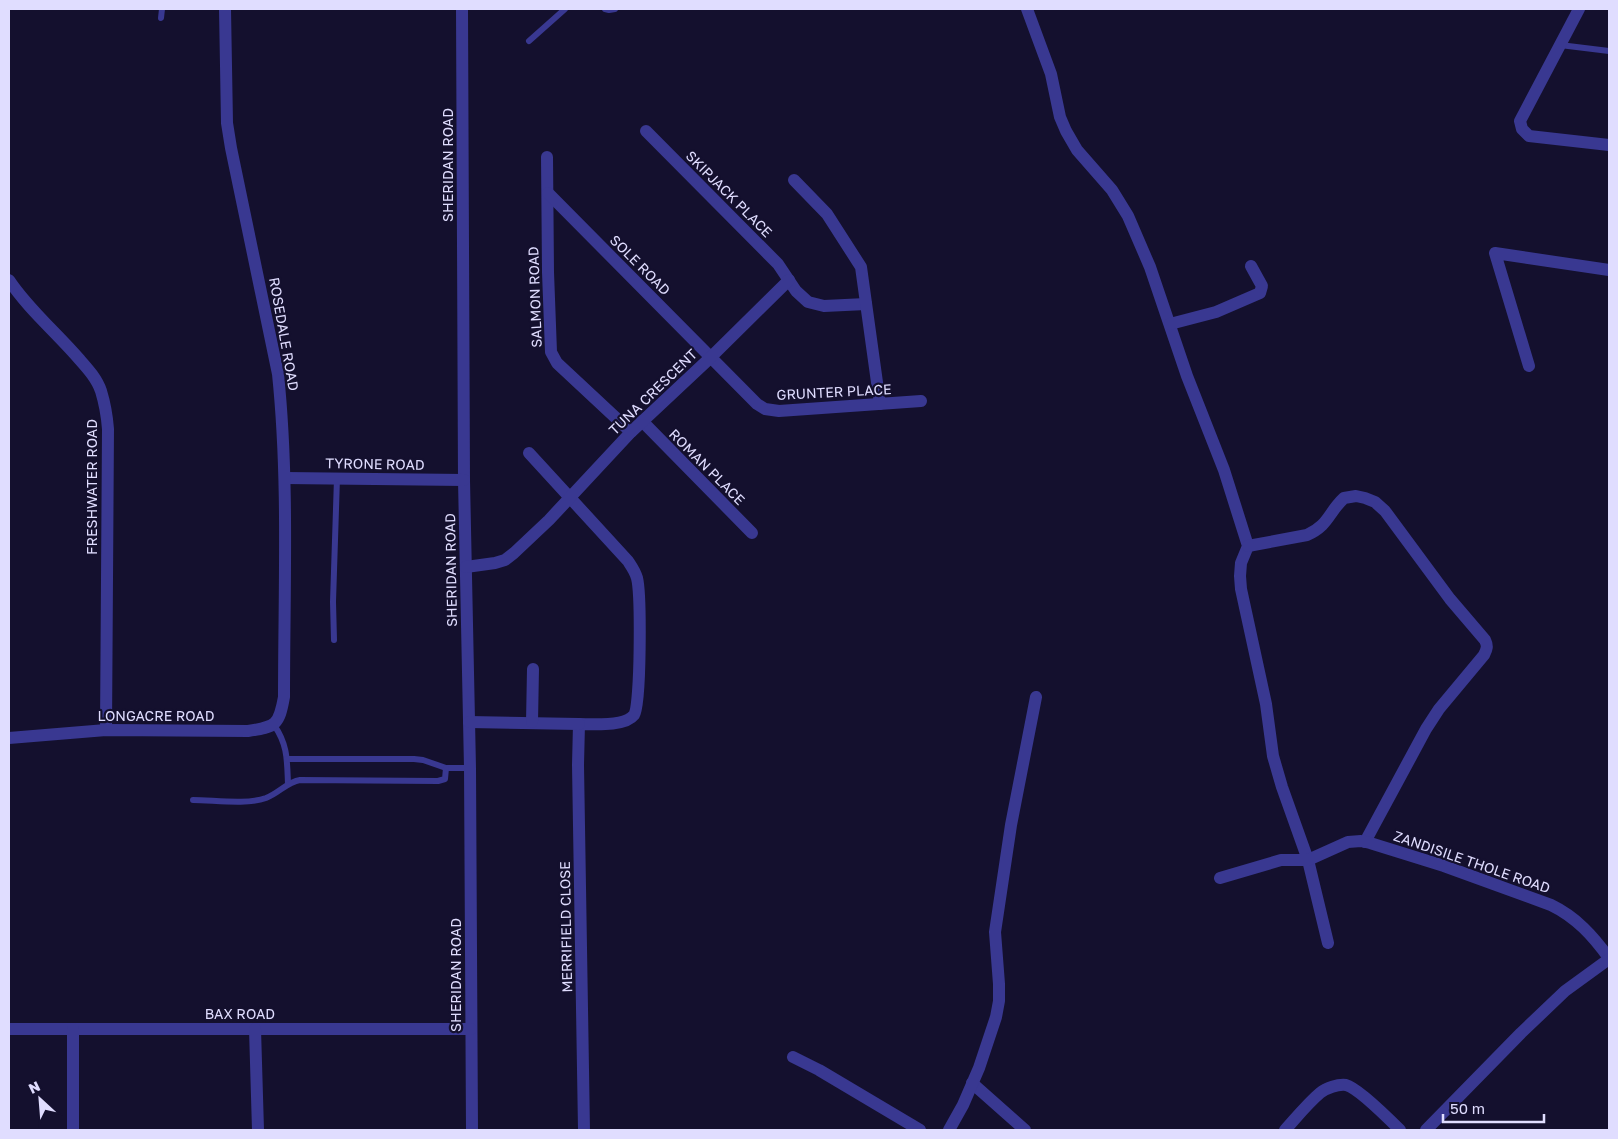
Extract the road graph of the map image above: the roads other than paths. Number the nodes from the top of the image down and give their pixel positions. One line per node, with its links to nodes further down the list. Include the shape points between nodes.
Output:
1 (162, 9): 9 (lane)
2 (225, 9): 31 (street, ROSEDALE ROAD, via 227,123 278,374)
3 (462, 9): 33 (street, SHERIDAN ROAD)
4 (566, 9): 10 (lane)
5 (605, 9): 6 (lane)
6 (615, 9)
7 (1027, 9): 23 (street, via 1051,74 1066,131 1128,216)
8 (1579, 9): 11 (street)
9 (161, 18)
10 (529, 41)
11 (1560, 45): 12 (lane); 14 (street, via 1520,121 1522,129 1529,136)
12 (1609, 51)
13 (646, 131): 21 (street, SKIPJACK PLACE, via 778,264)
14 (1609, 145)
15 (547, 157): 17 (street, SALMON ROAD)
16 (794, 180): 22 (street, via 826,214 861,267)
17 (548, 193): 24 (street, SOLE ROAD); 29 (street, SALMON ROAD, via 551,352 557,362)
18 (1251, 266): 23 (street, via 1262,286 1260,293 1216,312)
19 (1609, 270): 25 (street, via 1495,253)
20 (9, 280): 45 (street, FRESHWATER ROAD, via 18,294 91,373 101,390 106,409)
21 (789, 280): 22 (street, via 802,297 814,304); 24 (street, TUNA CRESCENT)
22 (866, 304): 27 (street)
23 (1170, 324): 36 (street, via 1224,470)
24 (710, 358): 27 (street, GRUNTER PLACE, via 765,409 779,411); 28 (street, TUNA CRESCENT)
25 (1529, 366)
26 (921, 401): 27 (street, GRUNTER PLACE)
27 (880, 404)
28 (642, 421): 29 (street, TUNA CRESCENT); 35 (street, ROMAN PLACE)
29 (631, 432): 34 (street, TUNA CRESCENT)
30 (529, 453): 34 (street)
31 (285, 478): 32 (street, TYRONE ROAD); 43 (street, ROSEDALE ROAD, via 284,697 281,715)
32 (337, 478): 33 (street, TYRONE ROAD); 38 (lane)
33 (464, 480): 37 (street, SHERIDAN ROAD)
34 (568, 498): 37 (street, TUNA CRESCENT, via 505,560); 44 (street, via 634,569 639,613 638,688 634,714 630,719 618,722)
35 (752, 533)
36 (1248, 546): 52 (street, via 1315,531 1326,523 1344,498 1356,496 1376,502 1397,524 1450,599 1487,644 1484,655 1426,729); 53 (street, via 1241,563 1241,589 1266,704 1272,756)
37 (466, 567): 41 (street, SHERIDAN ROAD)
38 (334, 640)
39 (533, 669): 42 (street)
40 (1036, 697): 62 (street, via 1010,825 995,932 999,1001)
41 (469, 722): 42 (street); 49 (street, SHERIDAN ROAD)
42 (532, 722): 44 (street)
43 (274, 724): 45 (street, LONGACRE ROAD, via 248,731); 47 (lane, via 283,740)
44 (578, 724): 66 (street, MERRIFIELD CLOSE)
45 (106, 730): 46 (street, LONGACRE ROAD)
46 (9, 738)
47 (287, 759): 48 (lane, via 414,759); 50 (lane)
48 (446, 768): 49 (lane); 50 (lane, via 445,779 438,781 300,780)
49 (470, 768): 60 (street, SHERIDAN ROAD)
50 (288, 784): 51 (lane, via 273,795 257,800)
51 (193, 800)
52 (1365, 842): 53 (street, ZANDISILE THOLE ROAD, via 1348,842); 56 (street, ZANDISILE THOLE ROAD, via 1444,866 1566,912 1598,943)
53 (1308, 860): 54 (street, via 1281,860); 55 (street)
54 (1220, 878)
55 (1328, 943)
56 (1609, 959): 72 (street, via 1565,991)
57 (9, 1029): 58 (street, BAX ROAD)
58 (73, 1029): 59 (street, BAX ROAD); 63 (street)
59 (255, 1029): 60 (street, BAX ROAD); 64 (street)
60 (471, 1029): 65 (street, SHERIDAN ROAD)
61 (793, 1057): 67 (street)
62 (972, 1083): 68 (street); 69 (street)
63 (73, 1130)
64 (258, 1130)
65 (472, 1130)
66 (584, 1130)
67 (920, 1130)
68 (948, 1130)
69 (1025, 1130)
70 (1285, 1130): 71 (street, via 1319,1094 1345,1085 1382,1112)
71 (1400, 1130)
72 (1426, 1130)

